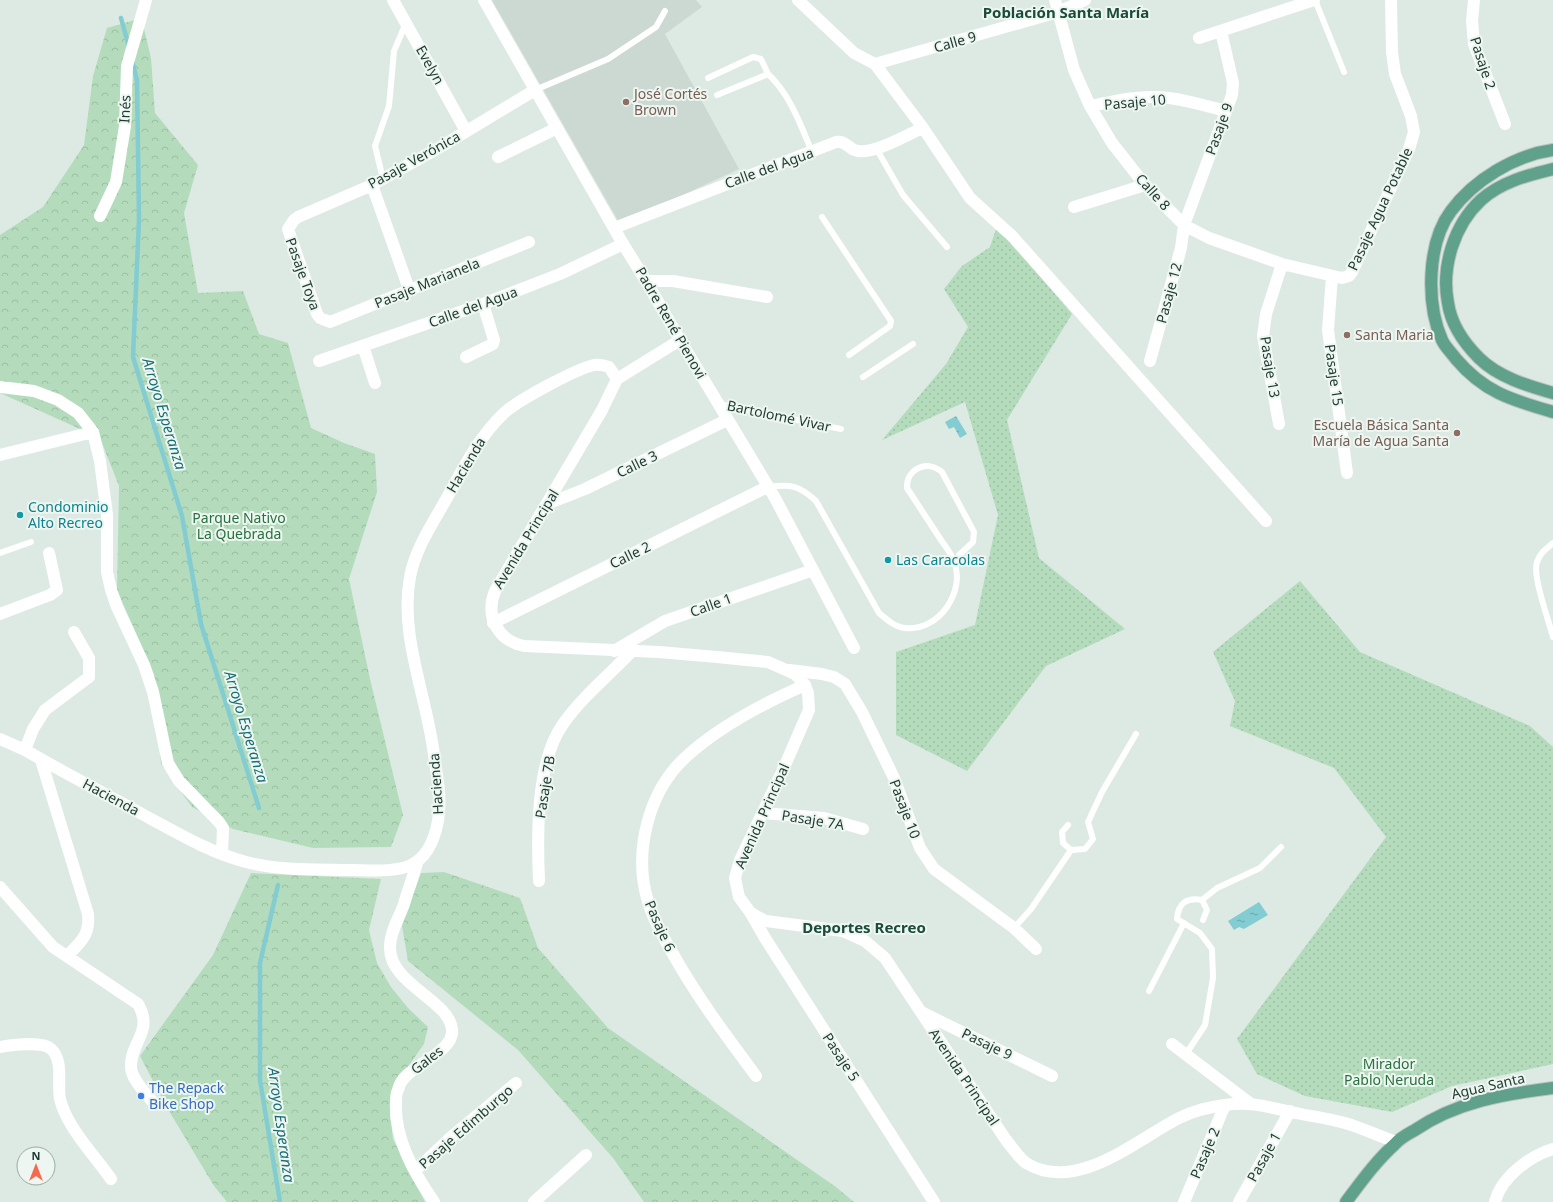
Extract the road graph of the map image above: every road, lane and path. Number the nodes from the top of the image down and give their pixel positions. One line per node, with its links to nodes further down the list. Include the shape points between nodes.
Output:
1 (146, 0): 34 (street, Inés, via 127,66 125,126 116,182)
2 (393, 0): 11 (street, Evelyn)
3 (484, 0): 18 (street, Padre René Pienovi)
4 (798, 0): 14 (street, via 854,53)
5 (1085, 0): 9 (street)
6 (1314, 0): 12 (street); 15 (lane)
7 (1391, 0): 44 (street, Pasaje Agua Potable, via 1395,74 1411,116 1414,132 1409,149)
8 (1474, 0): 22 (street, Pasaje 2, via 1474,44)
9 (1056, 6): 14 (street, Calle 9); 20 (street, Calle 8, via 1074,70)
10 (665, 11): 18 (lane, via 656,27 608,59)
11 (406, 23): 25 (street, Evelyn); 31 (lane, via 394,51 389,106 375,146)
12 (1221, 32): 13 (street); 21 (street, Pasaje 9, via 1233,83)
13 (1199, 38)
14 (875, 64): 24 (street)
15 (1344, 72)
16 (768, 74): 17 (lane, via 761,59 753,57); 19 (lane); 28 (lane, via 778,84)
17 (708, 78)
18 (535, 90): 23 (street, Padre René Pienovi); 25 (street, Pasaje Verónica)
19 (717, 95)
20 (1090, 106): 21 (street, Pasaje 10, via 1155,97 1177,99); 32 (street, Calle 8, via 1112,143)
21 (1226, 111): 37 (street, Pasaje 9)
22 (1505, 124)
23 (557, 128): 29 (street); 38 (street, Padre René Pienovi)
24 (923, 128): 26 (street, Calle del Agua); 72 (street, via 970,198 1012,236)
25 (466, 131): 31 (street, Pasaje Verónica)
26 (876, 148): 28 (street, Calle del Agua, via 858,151 840,141); 41 (lane, via 902,195)
27 (1553, 150): 63 (main road, via 1517,161 1473,188 1450,212 1437,241 1430,275 1433,306 1442,340 1468,372 1490,389 1508,398)
28 (812, 152): 38 (street, Calle del Agua)
29 (498, 156)
30 (1553, 169): 61 (main road, via 1506,184 1482,200 1463,221 1452,247 1447,277 1448,304 1456,328 1480,359 1516,382)
31 (377, 182): 36 (street, Pasaje Verónica, via 298,217); 46 (street)
32 (1145, 185): 33 (street); 37 (street, Calle 8)
33 (1074, 207)
34 (100, 216)
35 (822, 217): 54 (lane, via 891,321 890,326)
36 (290, 224): 49 (street, Pasaje Toya, via 288,233 317,314)
37 (1184, 225): 42 (street, Calle 8, via 1209,238); 56 (street, Pasaje 12, via 1181,248)
38 (614, 228): 40 (street, Padre René Pienovi)
39 (529, 242): 46 (street, Pasaje Marianela)
40 (623, 244): 45 (street, Padre René Pienovi); 48 (street, Calle del Agua, via 560,274)
41 (947, 247)
42 (1282, 264): 43 (street, Calle 8); 65 (street, Pasaje 13, via 1266,314 1263,336)
43 (1332, 276): 44 (street, Calle 8); 69 (street, Pasaje 15, via 1328,330)
44 (1349, 276)
45 (646, 281): 47 (street, via 673,281); 50 (street, Padre René Pienovi)
46 (410, 289): 49 (street, Pasaje Marianela, via 335,320)
47 (767, 297)
48 (483, 304): 52 (street, Calle del Agua); 53 (street, via 493,344)
49 (324, 321)
50 (680, 340): 58 (street); 62 (street, Padre René Pienovi)
51 (913, 344): 57 (lane)
52 (363, 346): 55 (street, Calle del Agua); 59 (street)
53 (466, 356)
54 (849, 356)
55 (319, 361)
56 (1150, 361)
57 (863, 377)
58 (617, 379): 71 (street, Avenida Principal, via 602,410); 98 (street, Hacienda, via 609,367 598,364 584,368 509,408 490,427 473,451 425,534 410,575 407,607 414,659 433,746 440,807 435,833)
59 (375, 383)
60 (0, 387): 67 (street, via 34,391 58,400 78,413)
61 (1553, 393)
62 (718, 404): 64 (street, Padre René Pienovi); 66 (lane, Bartolomé Vivar)
63 (1553, 412)
64 (727, 420): 70 (street, Padre René Pienovi); 71 (street, Calle 3, via 585,490)
65 (1279, 424)
66 (841, 429)
67 (93, 432): 68 (street); 97 (street, via 100,461 107,515 107,572 111,590 153,692 168,763 178,781 223,828)
68 (0, 455)
69 (1347, 473)
70 (768, 487): 77 (lane, via 795,486 805,490 816,501 879,613 892,623 905,628 925,625 947,609 956,592 958,577 954,560 907,488 910,474 927,464 936,466 942,472 974,532 973,542); 78 (street, Padre René Pienovi); 80 (street, Calle 2)
71 (547, 504): 80 (street, Avenida Principal, via 495,590 490,606)
72 (1266, 521)
73 (31, 542): 75 (lane)
74 (1553, 543): 82 (lane, via 1542,551 1537,562 1536,574)
75 (0, 553)
76 (49, 553): 79 (street, via 57,590)
77 (959, 555)
78 (813, 570): 83 (street, Padre René Pienovi); 84 (street, Calle 1, via 665,622)
79 (0, 614)
80 (493, 623): 84 (street, via 505,638 524,646)
81 (74, 632): 90 (street, via 89,658 88,677 45,710)
82 (1553, 637)
83 (854, 648)
84 (614, 651): 85 (street)
85 (632, 651): 86 (street, via 768,662); 99 (street, Pasaje 7B, via 563,724 549,752 539,821)
86 (789, 670): 87 (street); 105 (street, Pasaje 10, via 834,677 845,684 862,712 894,778 920,848 934,869)
87 (804, 685): 92 (street, Avenida Principal, via 809,702 806,718); 113 (street, Pasaje 6, via 768,701 688,755 666,782 657,798 647,826 643,849 642,867 647,896 662,935 687,980)
88 (1136, 734): 96 (lane, via 1102,792 1088,822 1093,839 1085,849)
89 (0, 739): 90 (street, Hacienda)
90 (24, 750): 91 (street, Hacienda)
91 (41, 760): 97 (street, Hacienda, via 191,840); 107 (street, via 88,914 87,934)
92 (763, 813): 94 (street, Pasaje 7A, via 824,818); 102 (street, Avenida Principal, via 740,860 736,874 739,897)
93 (1068, 824): 96 (lane, via 1062,832 1063,843)
94 (863, 829)
95 (1281, 847): 101 (lane, via 1260,868 1217,888)
96 (1071, 850): 105 (lane, via 1031,909)
97 (222, 853): 98 (street, Hacienda, via 249,863 283,868 399,870)
98 (417, 863): 124 (street, Gales, via 393,929 390,948 398,972 450,1020 452,1029 451,1040 406,1076 397,1091 396,1112 400,1140)
99 (539, 880)
100 (0, 888): 107 (street, via 53,947)
101 (1202, 900): 103 (lane, via 1207,910); 104 (lane, via 1185,900 1177,910 1177,919)
102 (750, 912): 109 (street, Avenida Principal, via 766,921 833,929 865,941 885,958); 128 (street, Pasaje 5)
103 (1203, 920)
104 (1184, 923): 108 (lane); 112 (lane, via 1200,933 1212,949 1212,984 1205,1024)
105 (1014, 928): 106 (street, Pasaje 10)
106 (1036, 948)
107 (67, 956): 117 (street, via 138,1004 144,1014 144,1024 130,1067 134,1077)
108 (1148, 991)
109 (921, 1012): 114 (street, Pasaje 9); 118 (street, Avenida Principal, via 1006,1140 1025,1162 1040,1168 1066,1172 1091,1166 1179,1118)
110 (1172, 1044): 112 (street)
111 (0, 1047): 125 (street, via 42,1045 51,1048 56,1055 60,1099 65,1115)
112 (1186, 1054): 119 (street)
113 (756, 1076)
114 (1052, 1076)
115 (516, 1083): 124 (street, Pasaje Edimburgo)
116 (1553, 1088): 121 (main road, Agua Santa, via 1473,1102 1447,1111)
117 (152, 1101)
118 (1225, 1104): 119 (street, Avenida Principal); 129 (street, Pasaje 2)
119 (1251, 1104): 120 (street, Avenida Principal)
120 (1290, 1112): 121 (street, Avenida Principal, via 1345,1123); 130 (street, Pasaje 1)
121 (1396, 1142): 131 (main road, Agua Santa)
122 (1553, 1149): 132 (street, via 1527,1161 1509,1177)
123 (586, 1155): 127 (street)
124 (415, 1171): 126 (street, Gales)
125 (111, 1179)
126 (434, 1202)
127 (534, 1202)
128 (934, 1202)
129 (1184, 1202)
130 (1239, 1202)
131 (1346, 1202)
132 (1495, 1202)

